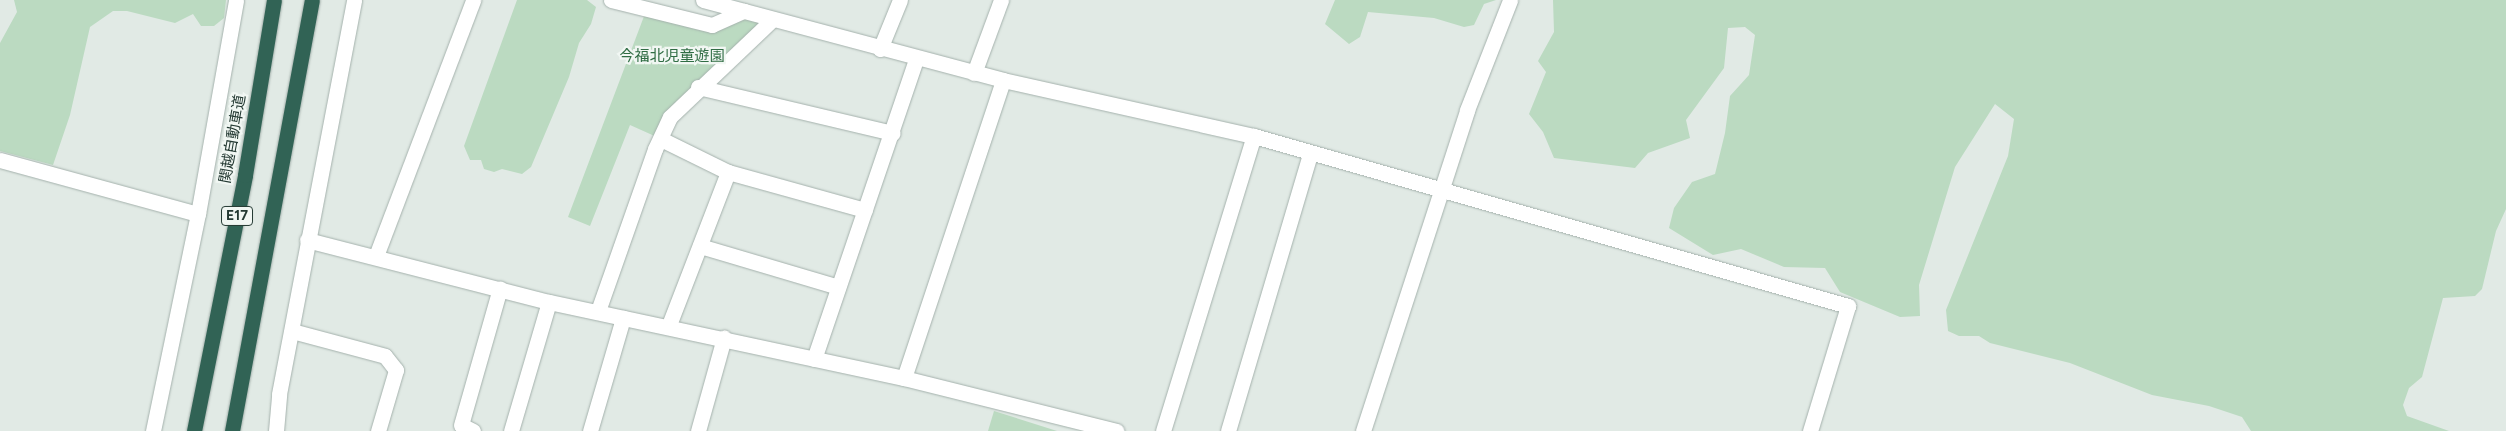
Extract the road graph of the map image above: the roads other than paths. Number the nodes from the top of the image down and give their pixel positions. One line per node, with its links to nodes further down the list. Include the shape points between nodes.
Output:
1 (236, 0): 27 (street)
2 (274, 0): 42 (highway, 関越自動車道 / E17, via 245,175)
3 (312, 0): 43 (highway, E17)
4 (354, 0): 28 (street)
5 (473, 0): 30 (street)
6 (611, 0): 12 (street, via 712,25)
7 (704, 0): 12 (street)
8 (734, 0): 12 (street)
9 (900, 0): 14 (street)
10 (1001, 0): 16 (street)
11 (1510, 0): 25 (street, via 1467,110)
12 (745, 12): 13 (street)
13 (772, 20): 14 (street); 18 (street)
14 (880, 49): 15 (street)
15 (916, 59): 16 (street); 19 (street)
16 (974, 73): 17 (street)
17 (1003, 80): 20 (street); 40 (street)
18 (698, 87): 19 (street); 21 (street, via 670,117)
19 (893, 133): 26 (street)
20 (1254, 136): 22 (street); 51 (street)
21 (661, 139): 24 (street); 34 (street)
22 (1310, 154): 25 (street); 52 (street)
23 (0, 160): 27 (street)
24 (728, 172): 26 (street); 29 (street)
25 (1442, 189): 53 (street); 54 (street, via 1848,306)
26 (865, 210): 32 (street)
27 (198, 214): 41 (street)
28 (307, 240): 30 (street); 37 (street)
29 (700, 246): 32 (street); 36 (street)
30 (376, 256): 31 (street)
31 (500, 288): 33 (street); 46 (street, via 461,425)
32 (838, 288): 39 (street)
33 (549, 302): 34 (street); 47 (street)
34 (598, 311): 35 (street)
35 (623, 318): 36 (street); 48 (street)
36 (669, 325): 38 (street)
37 (292, 331): 44 (street, via 279,394); 45 (street, via 385,356 396,370)
38 (724, 338): 39 (street); 49 (street)
39 (814, 359): 40 (street)
40 (904, 378): 50 (street)
41 (153, 431)
42 (194, 431)
43 (232, 431)
44 (276, 431)
45 (378, 431)
46 (473, 431)
47 (511, 431)
48 (590, 431)
49 (698, 431)
50 (1116, 431)
51 (1163, 431)
52 (1228, 431)
53 (1363, 431)
54 (1810, 431)

